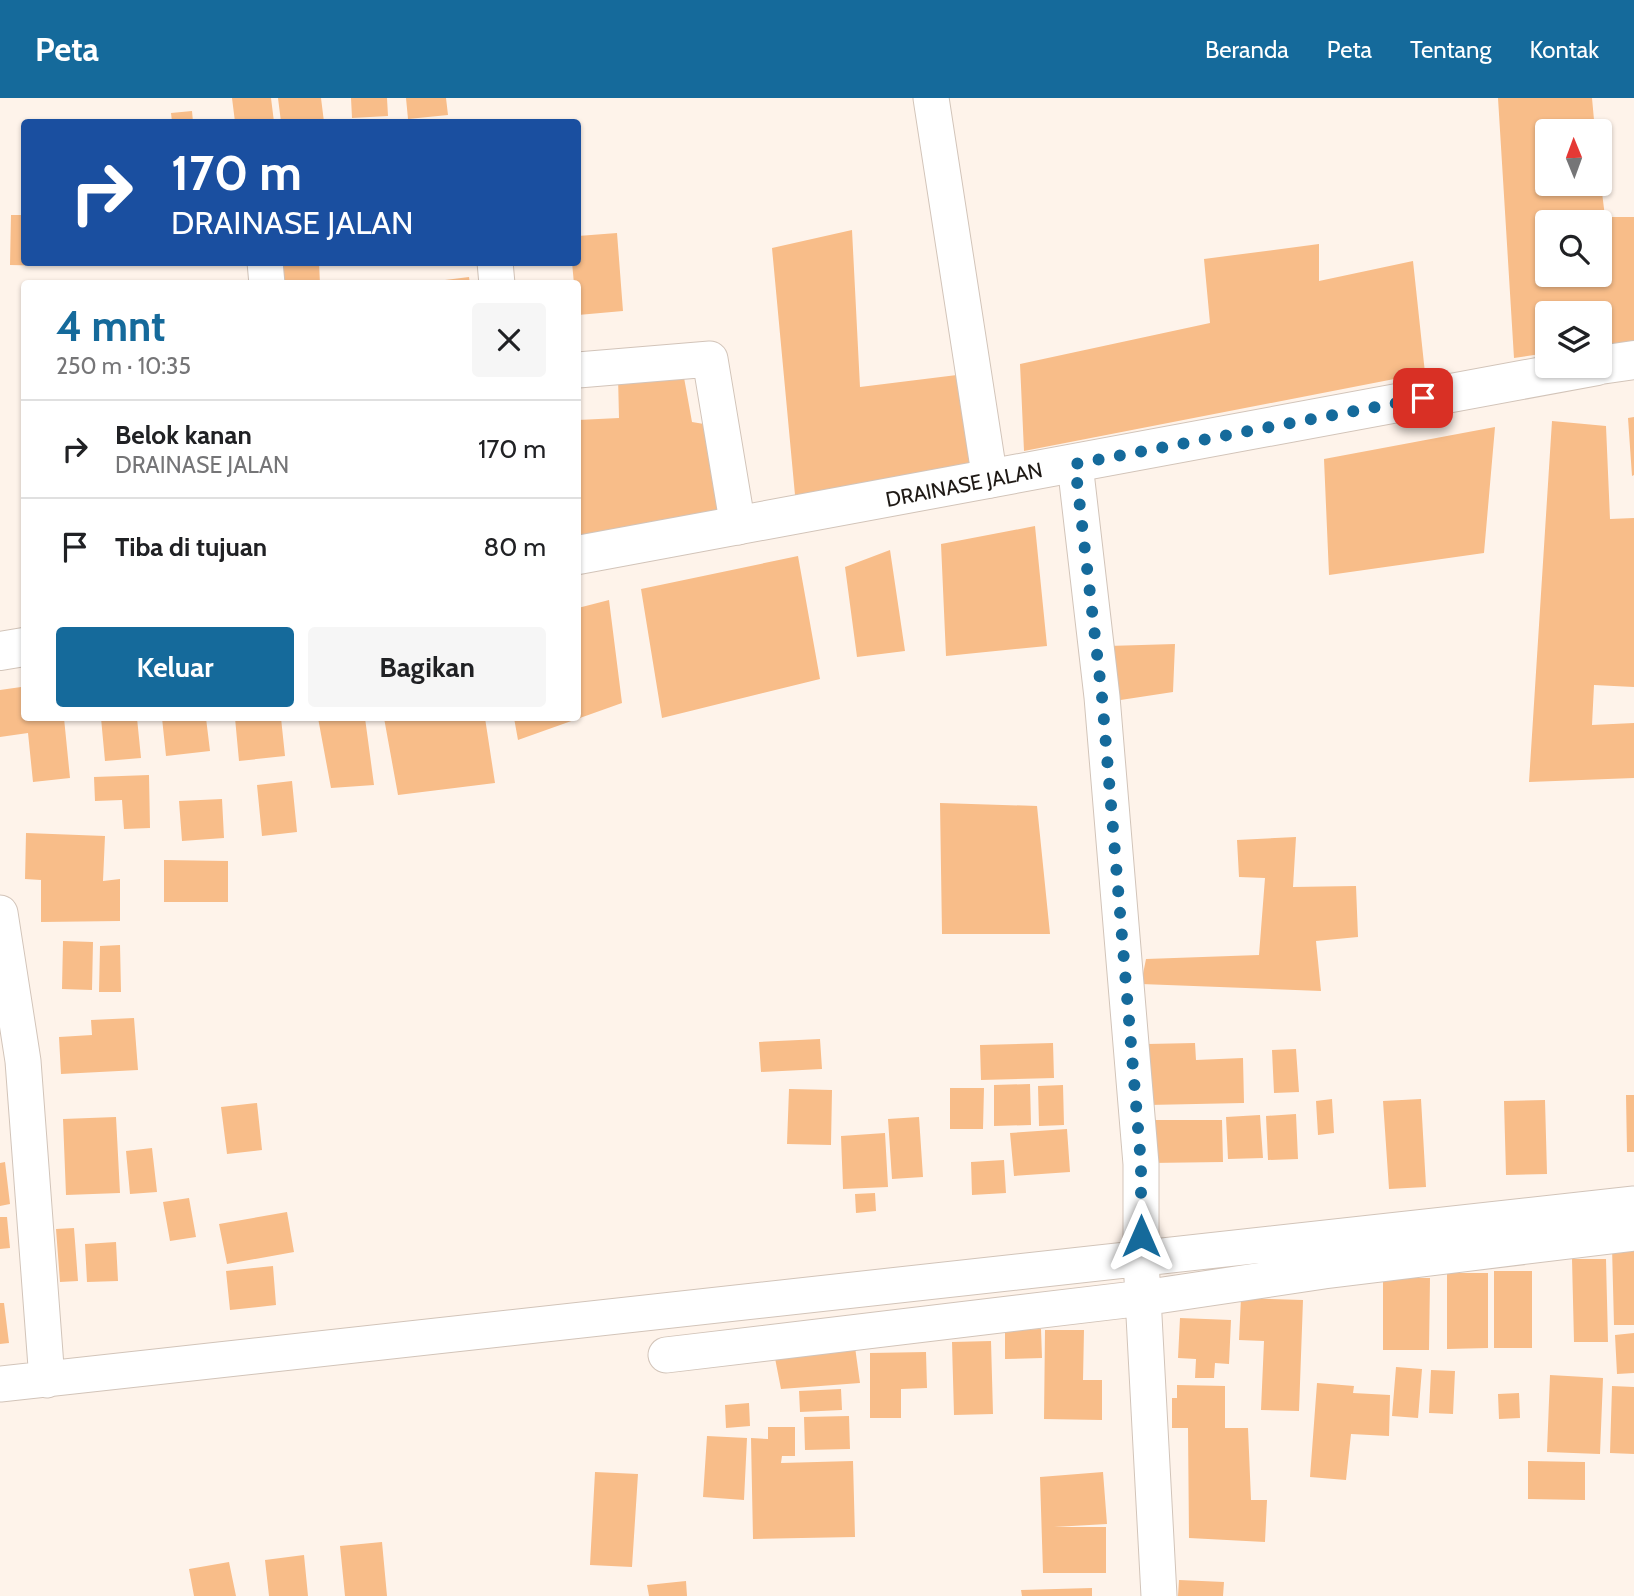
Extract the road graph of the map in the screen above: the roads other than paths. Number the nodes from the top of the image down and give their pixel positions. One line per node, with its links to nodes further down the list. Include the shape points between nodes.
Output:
1 (931, 98): 7 (street)
2 (1634, 360): 3 (street, DRAINASE JALAN)
3 (1612, 364)
4 (581, 370): 8 (street, via 710,359)
5 (1535, 378): 6 (street, DRAINASE JALAN)
6 (1075, 464): 7 (street, DRAINASE JALAN); 15 (street, via 1102,697 1141,1164)
7 (990, 480): 8 (street, DRAINASE JALAN)
8 (738, 527): 9 (street, DRAINASE JALAN)
9 (581, 554)
10 (21, 648): 11 (street)
11 (0, 651)
12 (0, 913): 18 (street, via 23,1060)
13 (1634, 1204): 15 (street)
14 (1634, 1233): 16 (street)
15 (1141, 1260): 16 (street); 18 (street)
16 (1143, 1298): 17 (street); 20 (street)
17 (666, 1355)
18 (47, 1380): 19 (street)
19 (0, 1384)
20 (1159, 1596)

